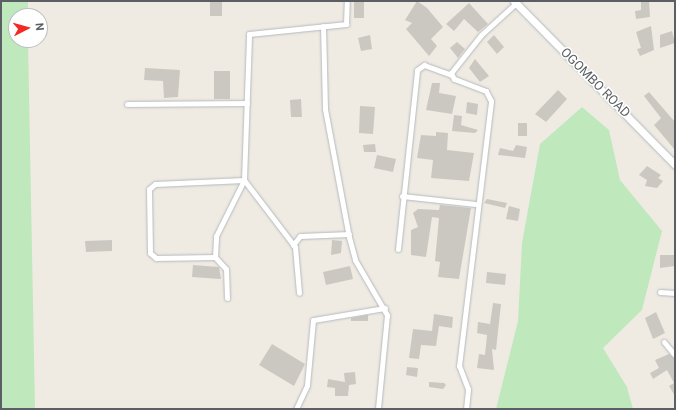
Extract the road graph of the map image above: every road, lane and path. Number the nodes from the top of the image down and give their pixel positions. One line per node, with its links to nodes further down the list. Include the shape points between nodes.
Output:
1 (347, 1): 3 (street, via 346,24)
2 (515, 2): 4 (street, via 452,68); 7 (main road, OGOMBO ROAD)
3 (324, 26): 5 (street, via 251,32); 11 (street, via 325,109)
4 (451, 75): 9 (street, via 424,65 418,67); 10 (street, via 486,91 491,98)
5 (247, 103): 6 (street); 8 (street)
6 (127, 104)
7 (675, 165)
8 (244, 180): 12 (street); 14 (street, via 216,236); 14 (street, via 155,184 149,189 152,256)
9 (402, 196): 10 (street); 13 (street)
10 (476, 204): 24 (street, via 459,366 468,389)
11 (349, 234): 12 (street, via 300,236); 19 (street, via 355,260)
12 (293, 245): 15 (street)
13 (398, 249)
14 (215, 257): 18 (street, via 226,269)
15 (299, 292)
16 (660, 292): 17 (street)
17 (675, 293)
18 (227, 298)
19 (385, 308): 22 (street, via 313,320 307,385); 23 (street, via 388,325)
20 (664, 342): 21 (street)
21 (675, 355)
22 (296, 409)
23 (378, 409)
24 (466, 409)

